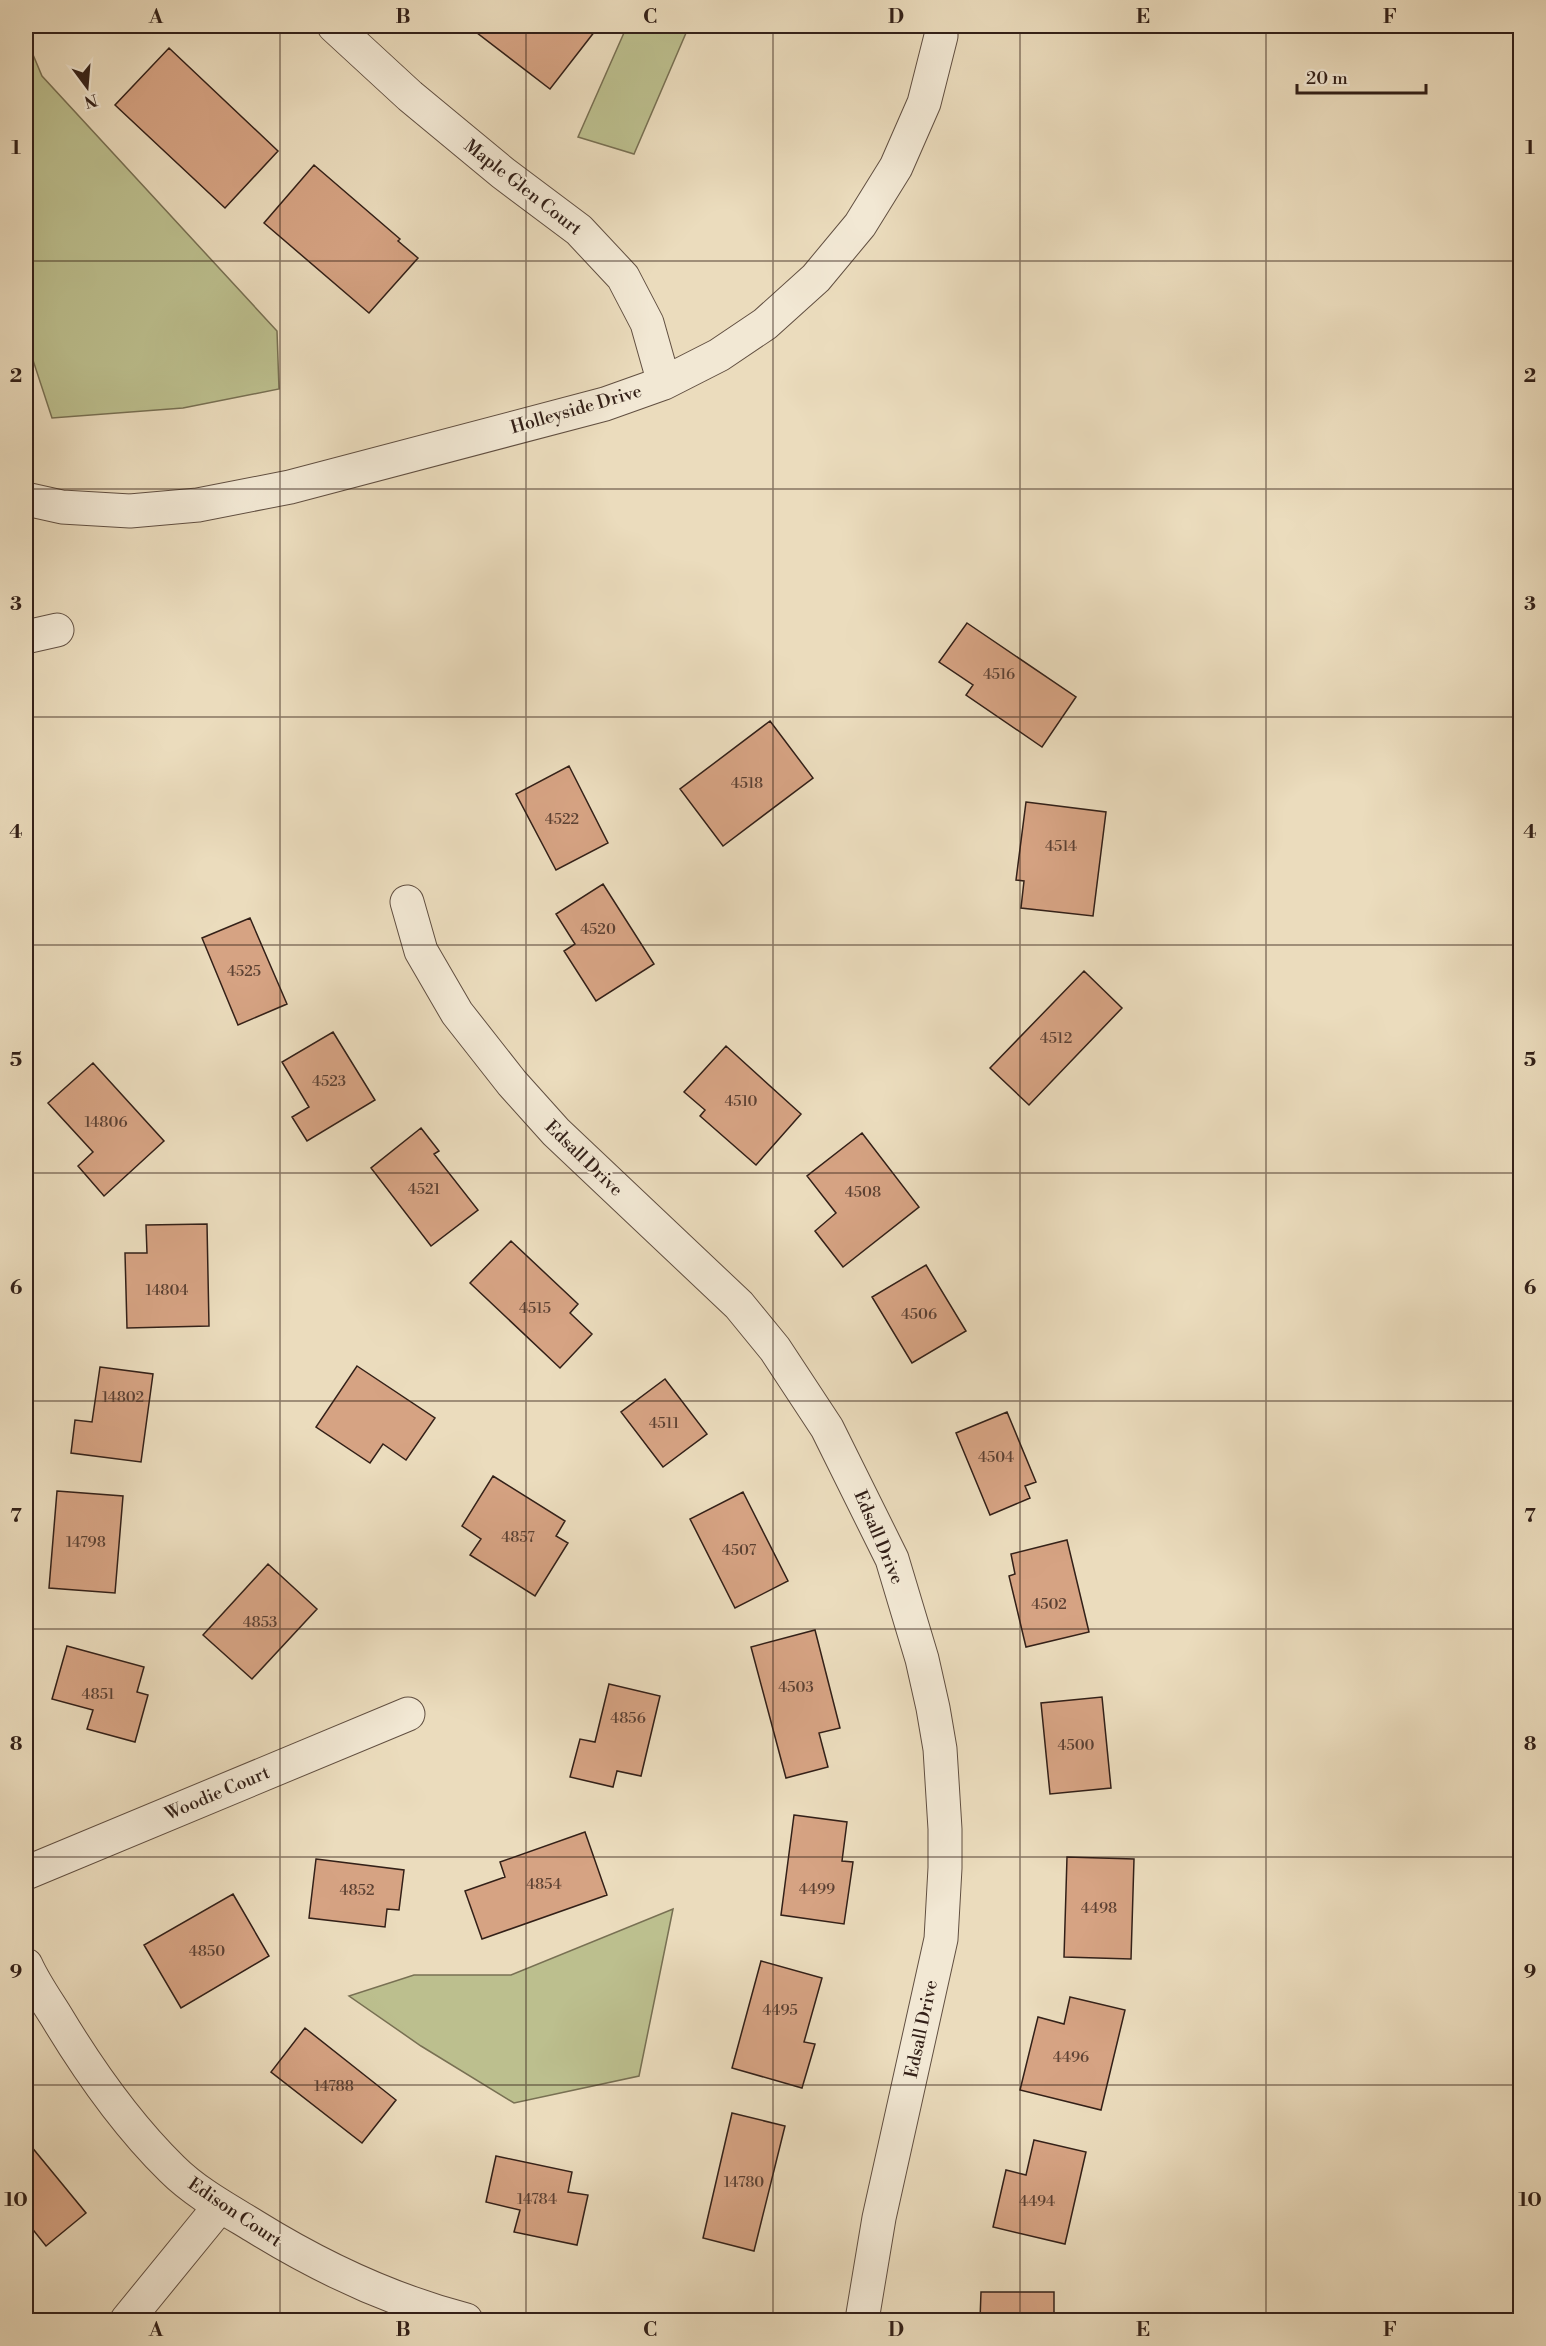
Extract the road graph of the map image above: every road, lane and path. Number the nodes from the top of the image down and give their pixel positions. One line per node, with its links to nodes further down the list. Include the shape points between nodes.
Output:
1 (334, 26): 3 (street, Maple Glen Court, via 410,96 579,230 623,277 647,323)
2 (941, 26): 3 (street, Holleyside Drive, via 924,103 896,166 860,225 816,278 765,324 719,355)
3 (664, 383): 4 (street, Holleyside Drive, via 605,404 290,487 198,505 130,511 62,507)
4 (26, 499)
5 (57, 630): 6 (street)
6 (26, 637)
7 (407, 902): 14 (street, Edsall Drive, via 426,960 457,1013 512,1083 556,1132 739,1305 775,1349 827,1428 892,1559 933,1708 941,1759 945,1868 941,1939 879,2218)
8 (408, 1714): 9 (street, Woodie Court)
9 (26, 1873)
10 (26, 1965): 11 (street, Edison Court, via 74,2047 128,2121 173,2170)
11 (220, 2206): 12 (street); 13 (street, Edison Court, via 302,2255 361,2284 433,2312)
12 (126, 2320)
13 (466, 2320)
14 (862, 2320)

